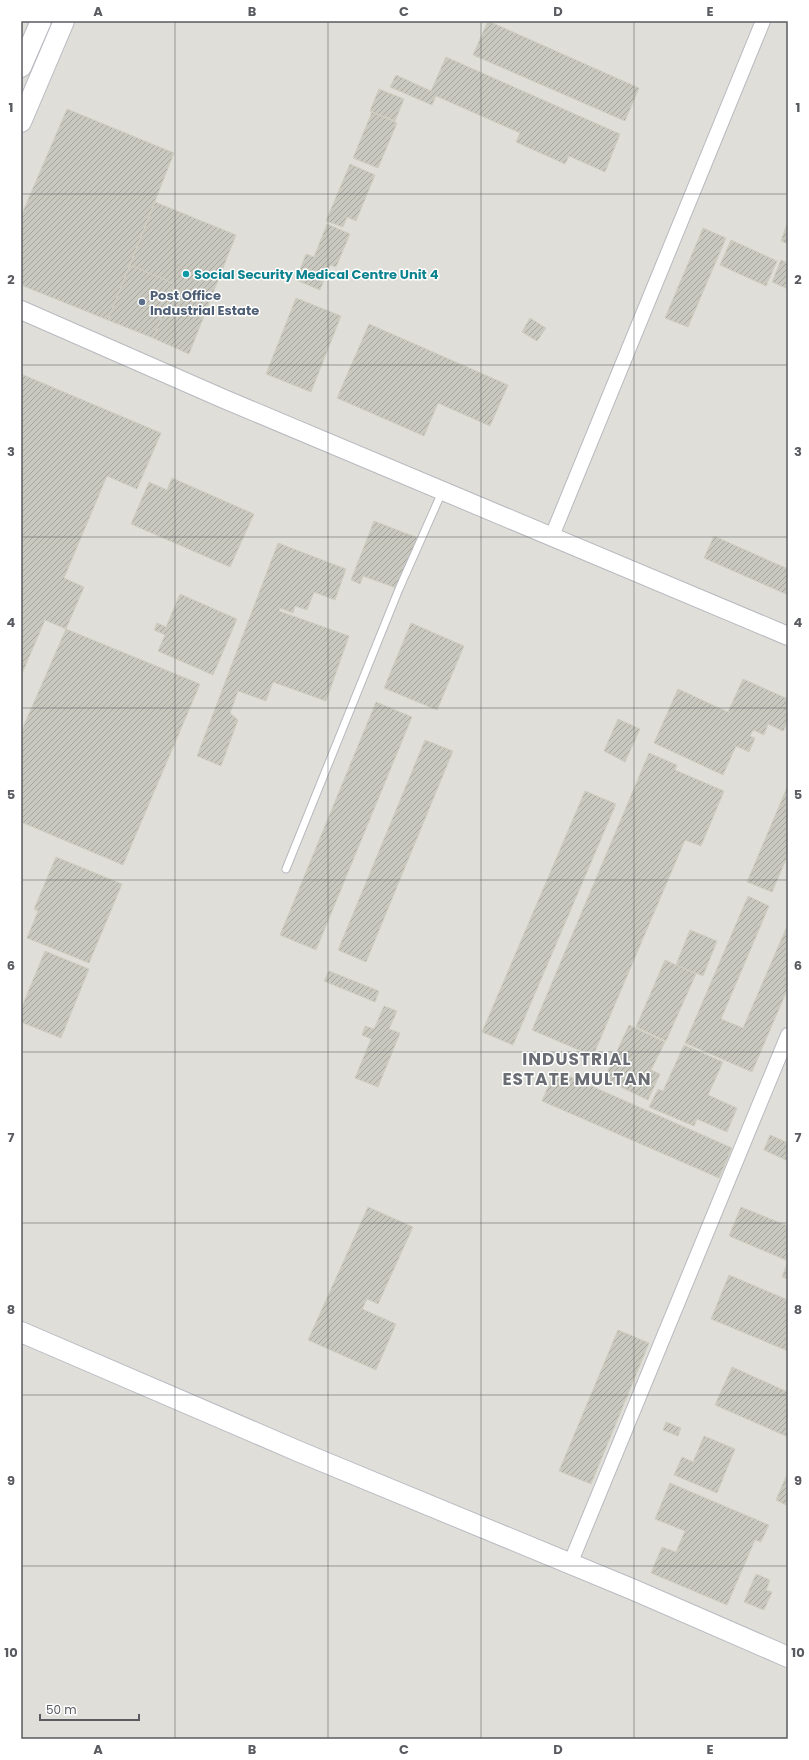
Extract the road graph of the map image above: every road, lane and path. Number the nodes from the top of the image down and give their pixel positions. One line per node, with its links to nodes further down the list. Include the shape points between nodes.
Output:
1 (41, 21): 4 (main road)
2 (64, 21): 5 (main road)
3 (763, 21): 8 (street)
4 (21, 67)
5 (21, 122)
6 (21, 310): 7 (street, via 224,399)
7 (442, 490): 8 (street); 10 (lane, via 399,589)
8 (552, 536): 9 (street)
9 (788, 636)
10 (286, 869)
11 (788, 1035): 13 (street)
12 (21, 1332): 13 (main road)
13 (570, 1564): 14 (main road)
14 (788, 1657)

